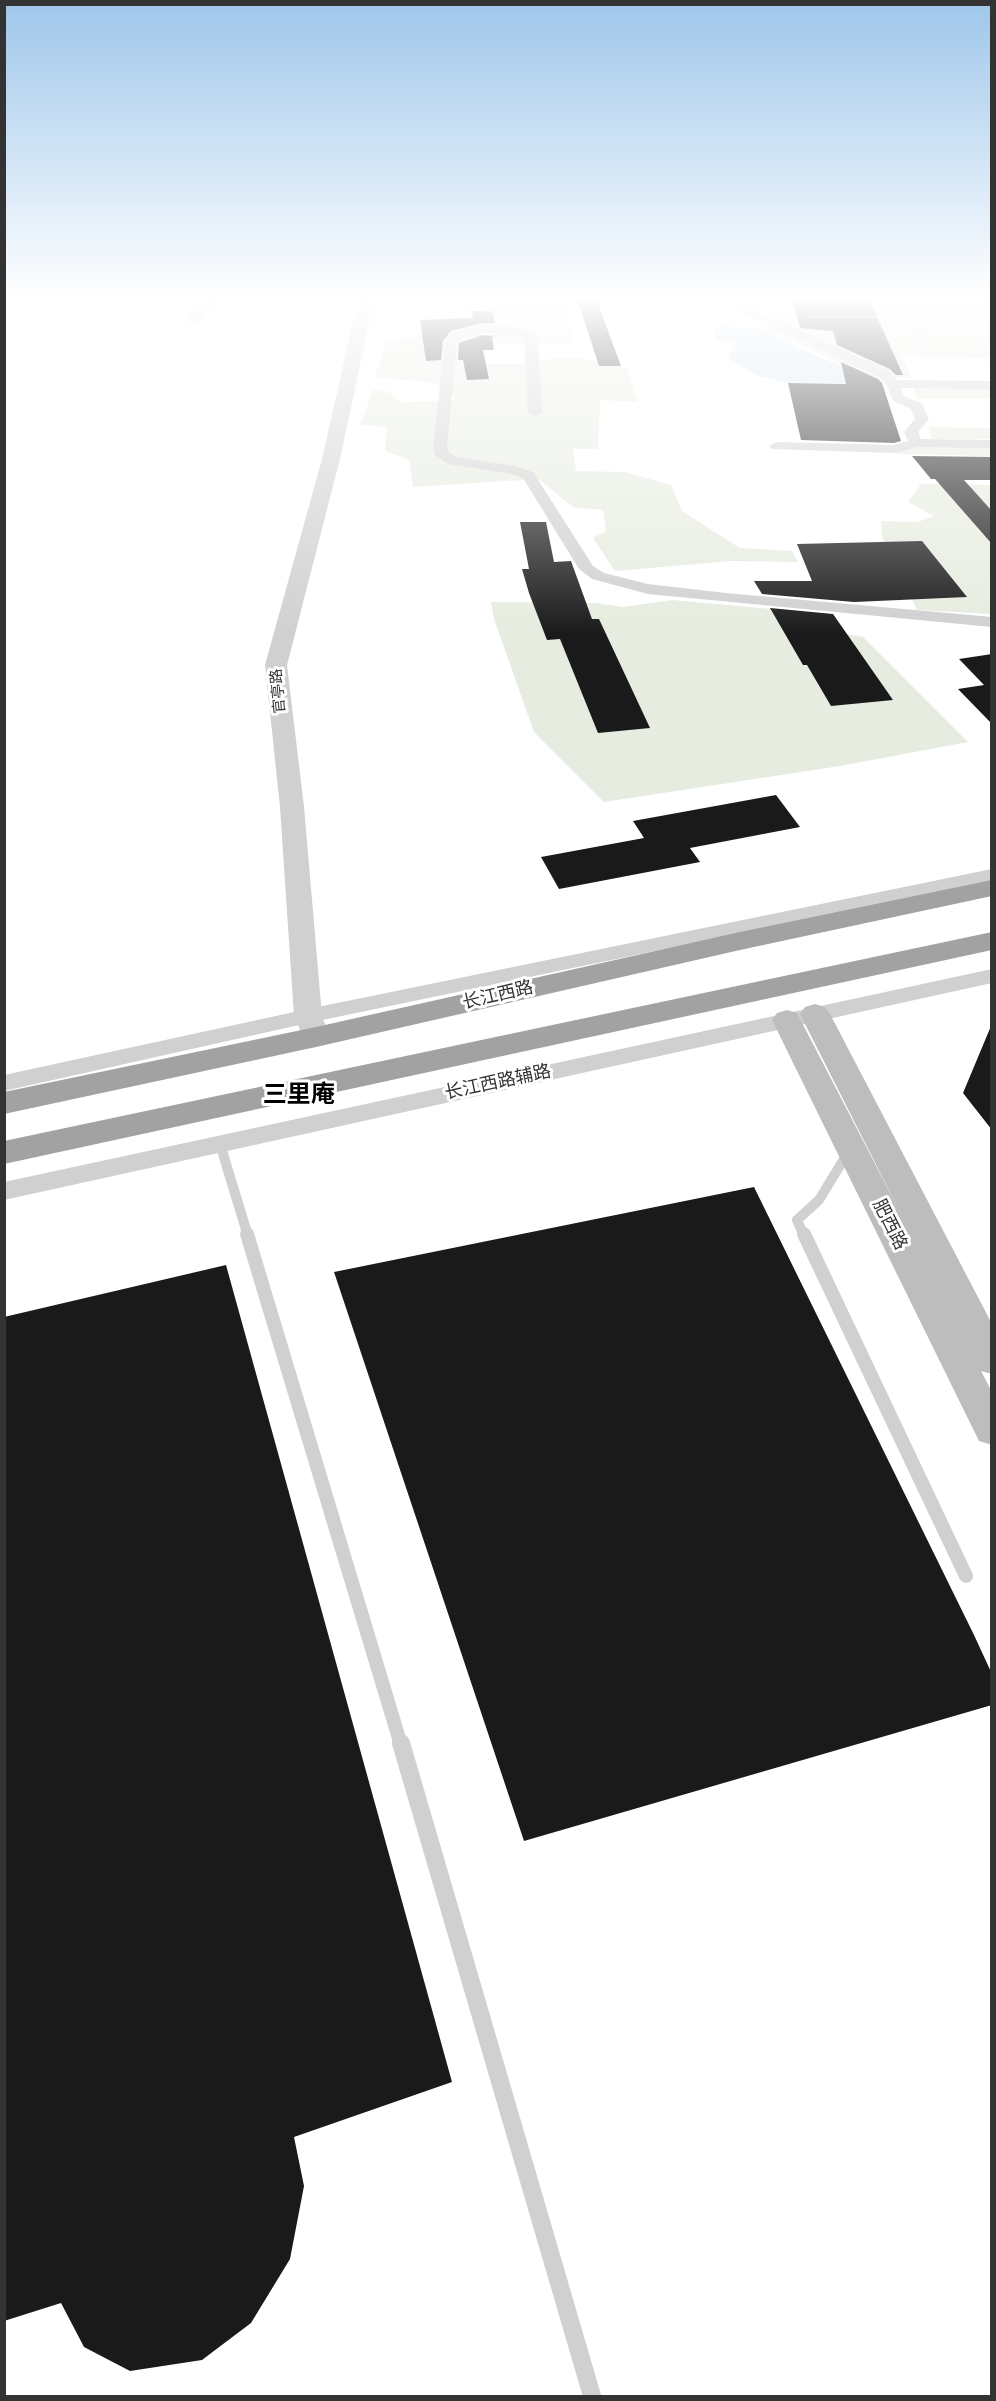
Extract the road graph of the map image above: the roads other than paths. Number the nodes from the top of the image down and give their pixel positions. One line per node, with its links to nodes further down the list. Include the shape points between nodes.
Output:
1 (342, 410): 13 (street, 官亭路, via 276,665)
2 (444, 410): 7 (street, via 442,455 453,461 528,475 587,569 598,576 648,589)
3 (918, 410): 4 (street, via 922,419 911,432)
4 (916, 443): 5 (street); 6 (street, via 895,449)
5 (992, 444)
6 (776, 446)
7 (992, 622)
8 (992, 875): 13 (street)
9 (992, 888): 13 (highway, 长江西路)
10 (992, 941): 18 (highway)
11 (992, 976): 12 (street, 长江西路辅路)
12 (801, 1017): 16 (street, 长江西路辅路); 17 (main road, 肥西路); 20 (main road, 肥西路)
13 (312, 1027): 14 (street); 15 (highway, 长江西路)
14 (4, 1083)
15 (4, 1103)
16 (220, 1144): 19 (street, 长江西路辅路); 23 (lane, via 450,1906)
17 (850, 1148): 21 (main road, 肥西路); 22 (lane, via 819,1200 797,1220)
18 (4, 1153)
19 (4, 1191)
20 (992, 1360)
21 (992, 1430)
22 (966, 1576)
23 (592, 2397)

